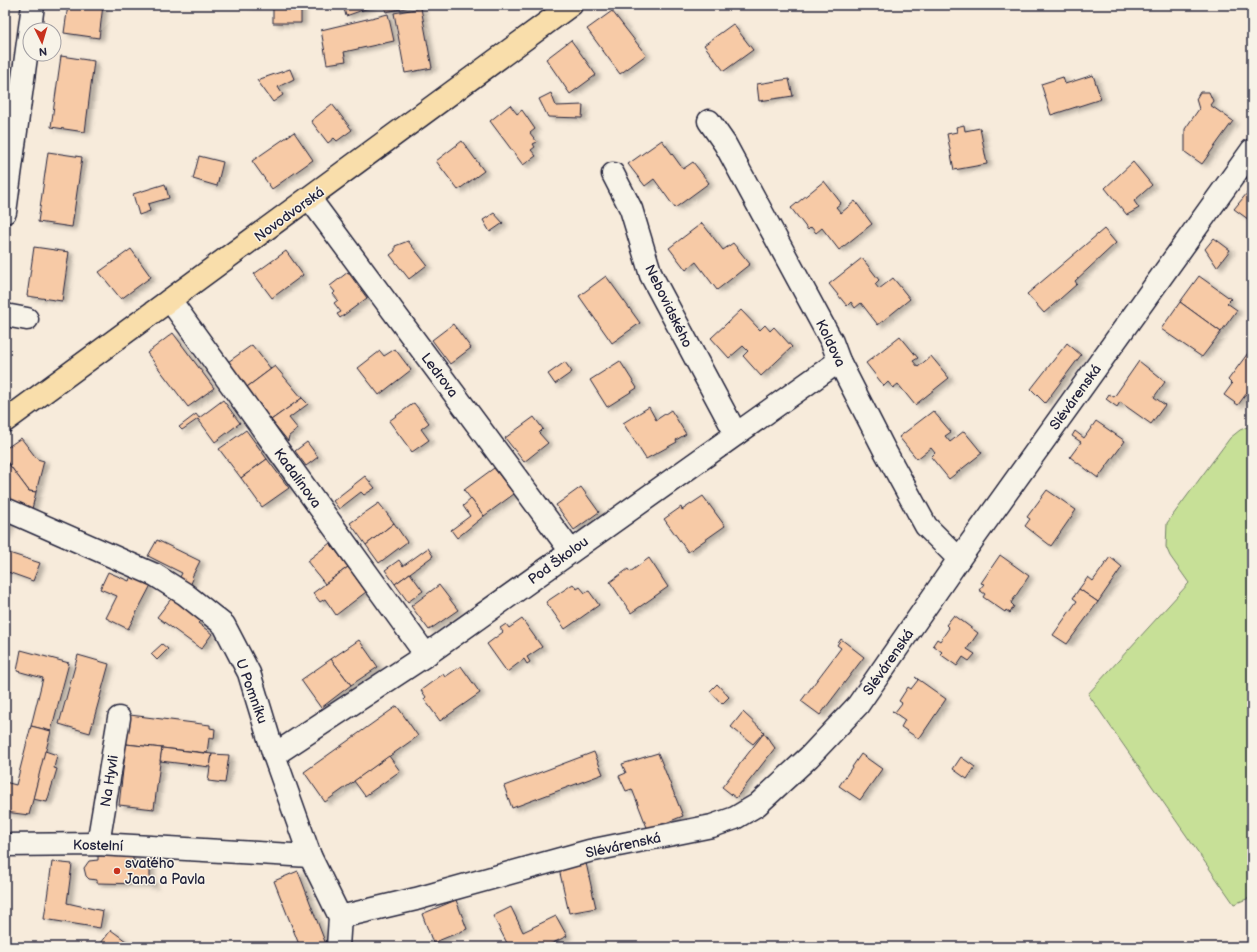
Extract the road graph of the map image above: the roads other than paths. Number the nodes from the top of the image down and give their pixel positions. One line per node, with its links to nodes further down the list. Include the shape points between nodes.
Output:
1 (33, 5): 7 (street)
2 (571, 5): 6 (main road, Novodvorská)
3 (709, 121): 11 (street, Koldova, via 725,144 832,342)
4 (1252, 150): 16 (street, Slévárenská)
5 (613, 174): 13 (street, Nebovidského, via 631,209 651,275)
6 (310, 199): 8 (main road, Novodvorská); 15 (street, Ledrova)
7 (5, 212)
8 (170, 300): 12 (main road, Novodvorská); 17 (street, Kadalínova)
9 (5, 315): 10 (street)
10 (27, 319)
11 (839, 361): 13 (street, Pod Školou); 16 (street, Koldova, via 926,526)
12 (5, 421)
13 (736, 434): 15 (street, Pod Školou)
14 (5, 509): 19 (street, U Pomníku, via 155,575 186,594 224,625 248,673)
15 (570, 550): 17 (street, Pod Školou)
16 (959, 559): 23 (street, Slévárenská, via 858,705 798,768 757,805 735,818 712,826 589,852)
17 (426, 655): 19 (street, Pod Školou)
18 (119, 718): 20 (street, Na Hyvli)
19 (274, 755): 22 (street, U Pomníku)
20 (98, 844): 21 (street, Kostelní); 22 (street, Kostelní)
21 (5, 845)
22 (310, 856): 23 (street, U Pomníku)
23 (340, 917): 24 (street)
24 (338, 947)

